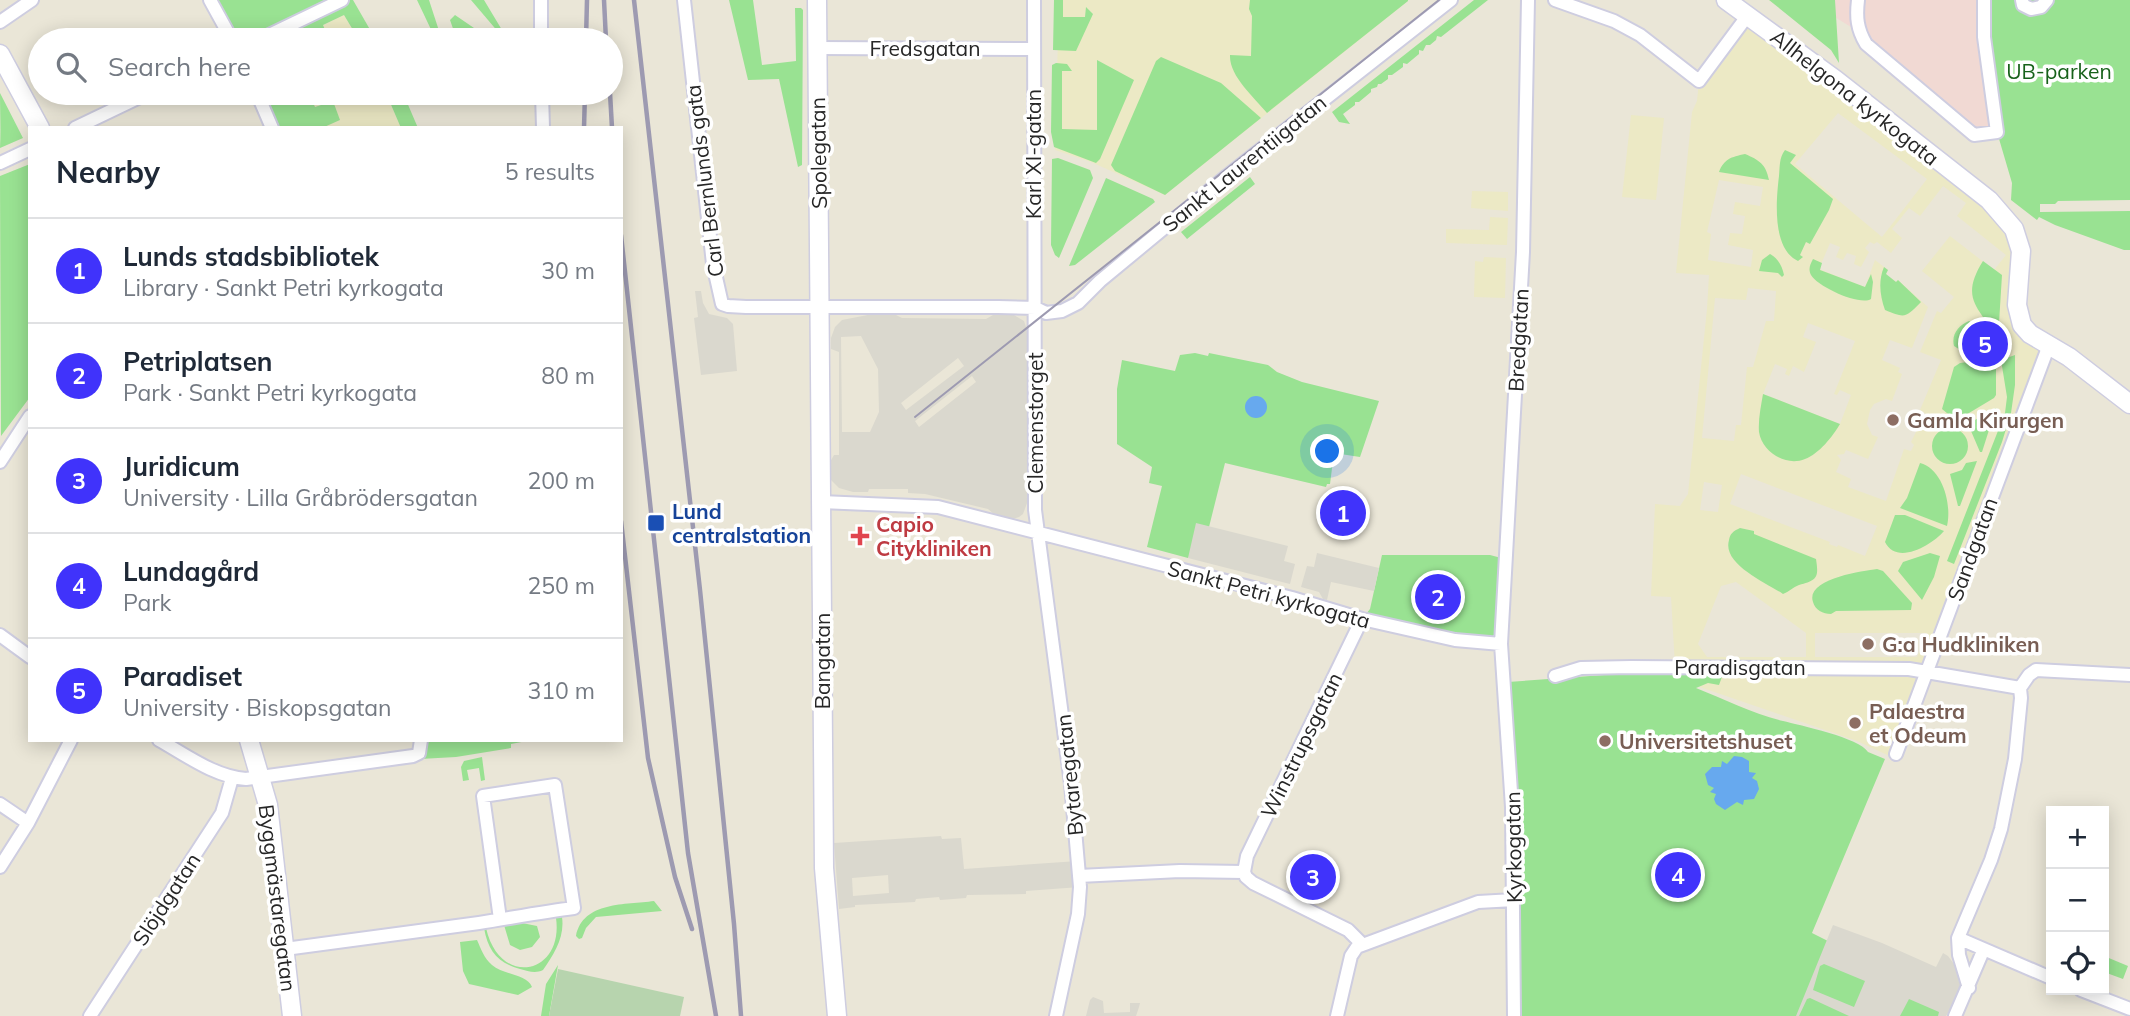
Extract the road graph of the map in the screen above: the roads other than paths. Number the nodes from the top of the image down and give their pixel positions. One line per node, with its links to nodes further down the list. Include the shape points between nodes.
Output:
1 (32, 0): 17 (street)
2 (210, 0): 18 (street)
3 (342, 0): 19 (street)
4 (541, 0): 20 (street)
5 (684, 0): 33 (street, Carl Bernlunds gata, via 720,301 728,306)
6 (817, 0): 21 (street, Spolegatan)
7 (1034, 0): 22 (street, Karl XI-gatan)
8 (1451, 0): 34 (street, Sankt Laurentiigatan, via 1227,176 1078,303 1046,313)
9 (1528, 0): 43 (street, Bredgatan, via 1523,253)
10 (1555, 0): 16 (street, via 1640,35 1699,81)
11 (1727, 0): 16 (street, Allhelgona kyrkogata)
12 (1858, 0): 15 (street, via 1859,32 1867,44 1973,135 1985,136 1997,132)
13 (2022, 0): 14 (street, via 2031,9)
14 (2047, 0)
15 (1980, 1)
16 (1748, 15): 35 (street, Allhelgona kyrkogata, via 1983,194 2009,222 2018,239 2017,305 2022,326)
17 (0, 22)
18 (225, 28)
19 (284, 28)
20 (541, 28)
21 (817, 48): 22 (street, Fredsgatan); 33 (street, Spolegatan)
22 (1034, 49): 34 (street, Karl XI-gatan)
23 (0, 54): 27 (street)
24 (123, 105): 28 (street)
25 (262, 105): 29 (street)
26 (542, 105): 30 (street)
27 (39, 126)
28 (79, 126)
29 (271, 126)
30 (543, 126)
31 (28, 150): 32 (street)
32 (0, 163)
33 (820, 306): 34 (street); 39 (street, Bangatan)
34 (1035, 308): 40 (street, Clemenstorget)
35 (2049, 345): 36 (street); 45 (street, Sandgatan)
36 (2130, 404)
37 (28, 419): 38 (street)
38 (0, 461)
39 (821, 502): 40 (street, via 929,506); 74 (street, Bangatan, via 824,867)
40 (1038, 533): 41 (street, Sankt Petri kyrkogata); 61 (street, Bytaregatan)
41 (1362, 619): 43 (street, Sankt Petri kyrkogata, via 1455,640); 60 (street, Winstrupsgatan, via 1247,856)
42 (0, 635): 44 (street)
43 (1501, 644): 48 (street, Bredgatan)
44 (28, 656)
45 (1927, 671): 47 (street, Paradisgatan, via 1693,666 1581,668); 49 (street, Paradisgatan); 54 (street, Sandgatan)
46 (2130, 675): 49 (street, via 2036,670)
47 (1555, 676)
48 (1503, 679): 62 (street, Kyrkogatan)
49 (2020, 688): 64 (street, via 2015,759 2001,829)
50 (70, 742): 58 (street)
51 (163, 742): 55 (street)
52 (250, 742): 56 (street, Byggmästaregatan)
53 (421, 742): 56 (street, via 416,755)
54 (1896, 754)
55 (232, 778): 56 (street); 72 (street, Slöjdgatan, via 222,813)
56 (260, 778): 66 (street, Byggmästaregatan, via 273,837)
57 (0, 804): 58 (street)
58 (28, 823): 59 (street)
59 (0, 867)
60 (1244, 872): 61 (street); 65 (street, via 1253,883 1348,930)
61 (1079, 876): 75 (street, Bytaregatan, via 1078,914)
62 (1514, 900): 65 (street, via 1478,902); 77 (street, Kyrkogatan)
63 (500, 919): 63 (street, via 573,908 555,785 482,796); 66 (street)
64 (1958, 938): 67 (street); 69 (street)
65 (1362, 944): 76 (street, via 1351,956)
66 (285, 949): 73 (street, Byggmästaregatan)
67 (1983, 951): 68 (street); 69 (street)
68 (2046, 976)
69 (1969, 988): 78 (street)
70 (2094, 995): 71 (street)
71 (2130, 1009)
72 (90, 1016)
73 (292, 1016)
74 (837, 1016)
75 (1056, 1016)
76 (1337, 1016)
77 (1514, 1016)
78 (1955, 1016)

